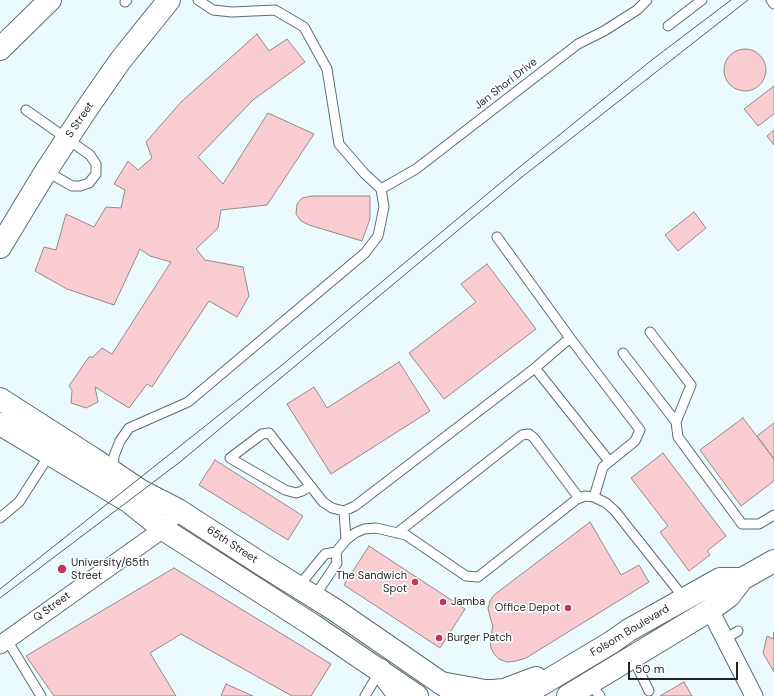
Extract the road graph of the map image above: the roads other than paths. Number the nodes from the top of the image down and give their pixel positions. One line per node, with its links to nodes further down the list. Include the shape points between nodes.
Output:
1 (50, 0): 9 (main road)
2 (169, 0): 11 (main road, S Street, via 120,61)
3 (198, 0): 13 (lane, via 213,10 275,10 304,27 327,69 339,144)
4 (647, 0): 13 (lane, Jan Shori Drive, via 637,10 578,44 416,169)
5 (702, 0): 8 (lane)
6 (771, 0): 7 (lane)
7 (774, 4)
8 (668, 26)
9 (0, 49)
10 (26, 110): 11 (lane)
11 (67, 139): 12 (main road, S Street); 12 (lane, via 90,156 96,164 96,174 89,183 72,186)
12 (46, 170): 15 (main road, S Street)
13 (381, 189): 25 (lane, via 384,207 378,236 365,254 188,402 129,428 114,456)
14 (497, 237): 17 (lane)
15 (0, 248)
16 (650, 332): 21 (lane, via 691,385)
17 (570, 338): 19 (lane); 24 (lane, via 640,430 635,441)
18 (623, 353): 21 (lane)
19 (535, 368): 24 (lane); 30 (lane, via 355,506)
20 (0, 399): 25 (main road, 65th Street)
21 (676, 422): 31 (lane, via 678,437 742,524 759,524)
22 (0, 424): 23 (main road)
23 (50, 454): 32 (lane, via 19,502); 33 (main road, via 128,501)
24 (609, 462): 27 (lane, via 603,468)
25 (113, 472): 29 (main road, 65th Street, via 141,491)
26 (311, 486): 26 (lane, via 296,493 285,490 230,458 267,432); 30 (lane, via 329,506)
27 (594, 497): 28 (lane); 40 (lane, via 615,511)
28 (579, 498): 34 (lane, via 478,578 466,576 406,535); 34 (lane, via 534,438 528,434 522,435)
29 (178, 510): 33 (street, Q Street); 39 (main road, 65th Street)
30 (344, 511): 35 (lane)
31 (774, 515)
32 (0, 518)
33 (163, 529): 42 (street, Q Street); 44 (main road)
34 (397, 533): 35 (lane, via 376,528 364,529 355,532)
35 (346, 540): 36 (lane)
36 (336, 552): 39 (lane, via 337,563); 39 (lane, via 325,554)
37 (774, 561): 38 (main road, Folsom Boulevard)
38 (742, 579): 40 (main road, Folsom Boulevard, via 720,579); 41 (main road, Folsom Boulevard, via 729,596)
39 (306, 592): 46 (main road, 65th Street)
40 (684, 598): 43 (main road, via 687,608 685,613 642,641); 45 (main road, Folsom Boulevard)
41 (710, 610): 43 (main road, Folsom Boulevard); 56 (street, via 732,635)
42 (4, 642): 49 (lane)
43 (632, 656): 47 (main road, Folsom Boulevard); 48 (lane)
44 (380, 670): 50 (lane); 51 (main road, via 395,690); 52 (main road)
45 (559, 673): 46 (main road, via 493,691); 54 (main road, Folsom Boulevard)
46 (441, 683): 53 (main road, 65th Street)
47 (594, 690): 55 (main road, Folsom Boulevard)
48 (649, 691)
49 (41, 696)
50 (365, 696)
51 (403, 696)
52 (417, 696)
53 (459, 696)
54 (522, 696)
55 (568, 696)
56 (754, 696)

